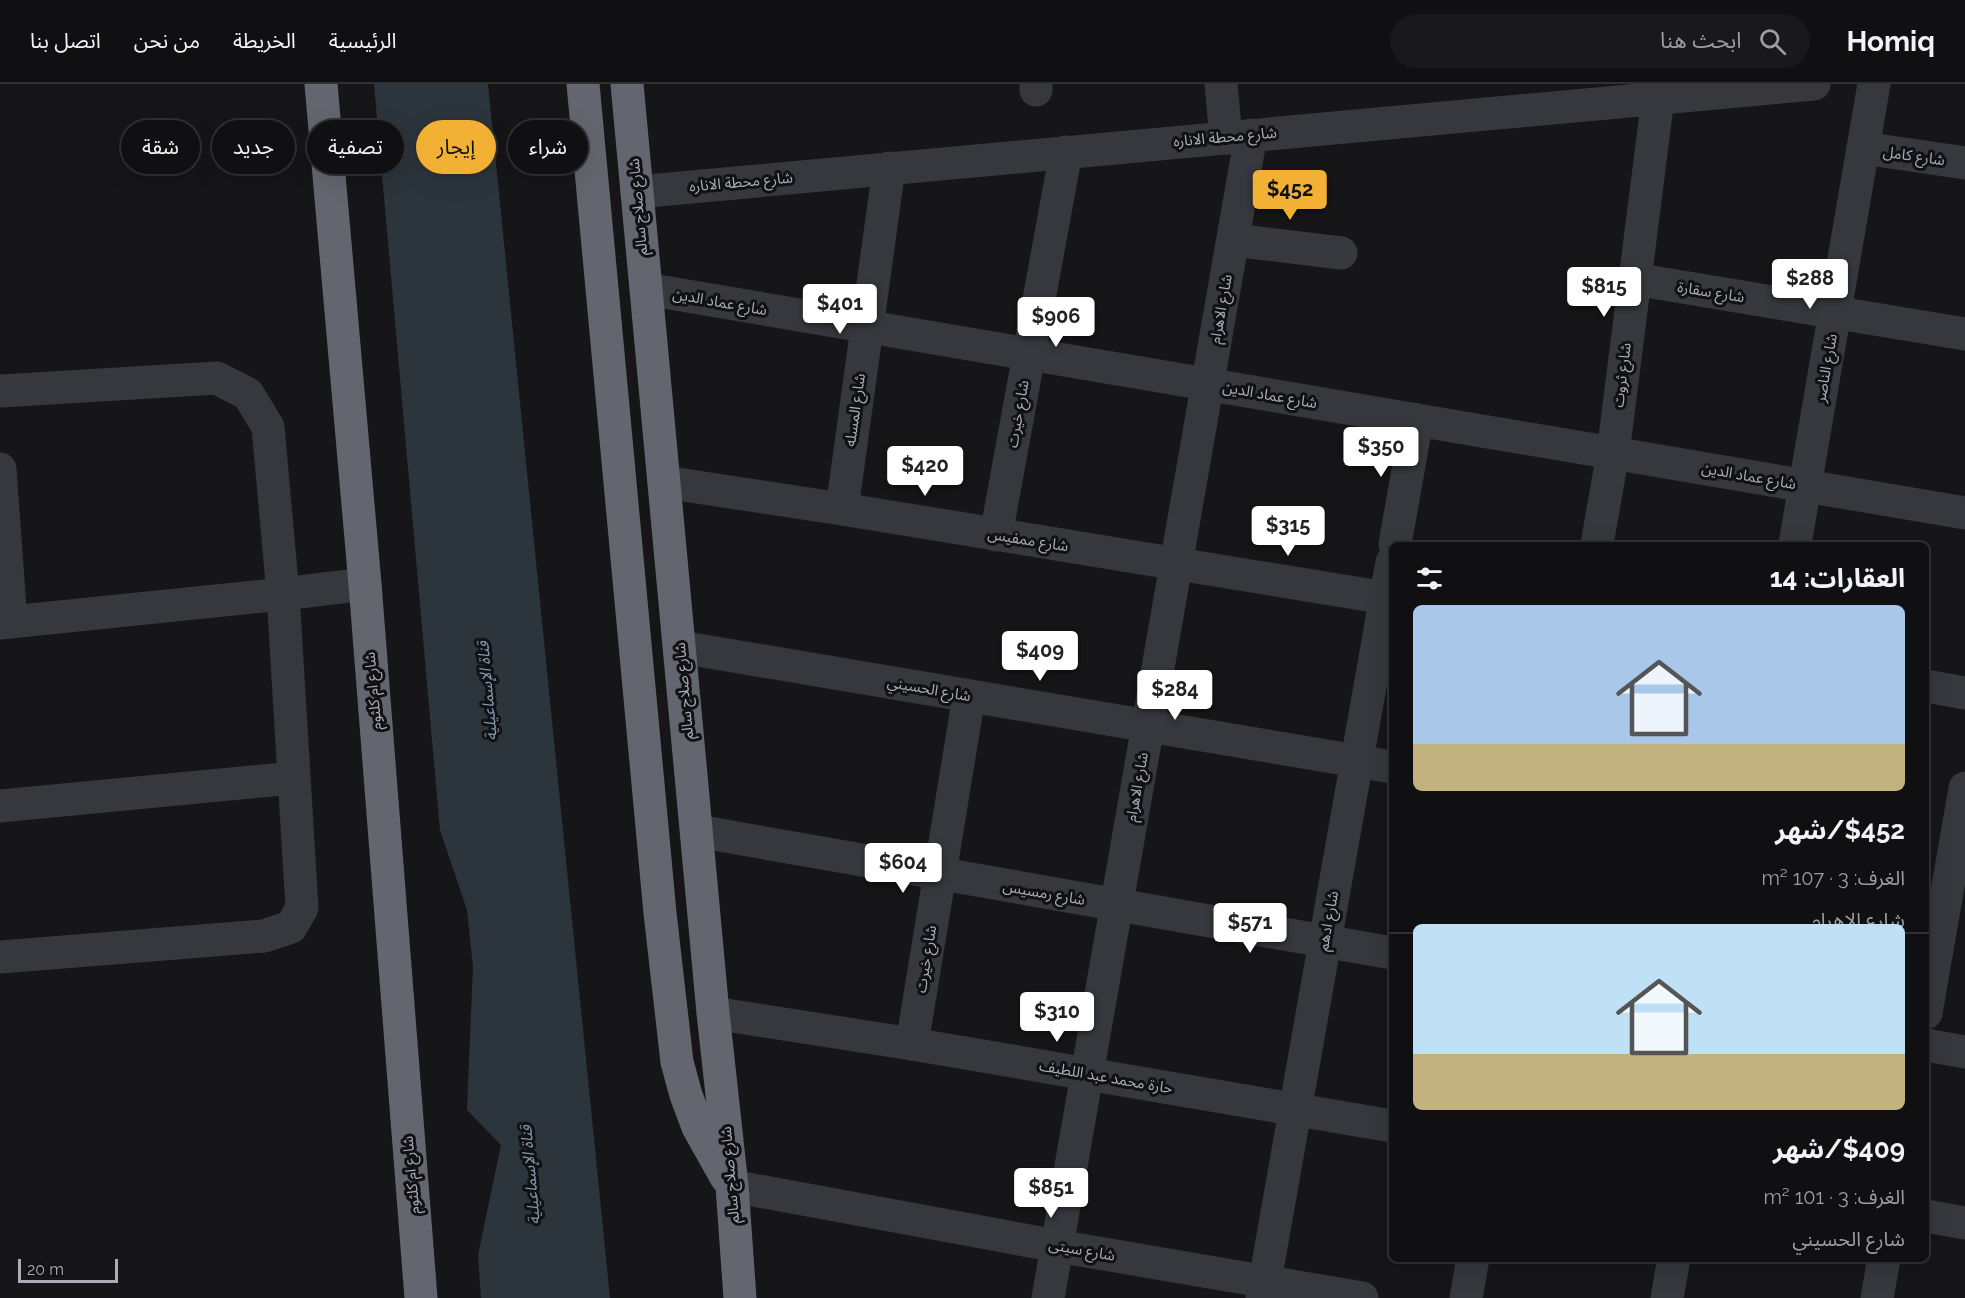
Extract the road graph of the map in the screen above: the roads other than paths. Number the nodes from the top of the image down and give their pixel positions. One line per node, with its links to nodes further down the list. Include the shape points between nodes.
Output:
1 (321, 84): 36 (highway, شارع ام كلثوم)
2 (583, 84): 65 (highway, via 677,1062 698,1127)
3 (627, 84): 13 (highway, شارع صلاح سالم)
4 (1221, 84): 8 (street, شارع الاهرام)
5 (1814, 84): 7 (street, شارع محطة الاناره)
6 (1874, 84): 9 (street, شارع الناصر)
7 (1658, 98): 8 (street, شارع محطة الاناره); 16 (street, شارع ثروت)
8 (1239, 136): 10 (street, شارع محطة الاناره); 14 (street, شارع الاهرام)
9 (1863, 148): 11 (street, شارع كامل); 18 (street, شارع الناصر)
10 (1066, 152): 12 (street, شارع محطة الاناره); 21 (street, شارع خيرت)
11 (1965, 163)
12 (889, 168): 13 (street, شارع محطة الاناره); 19 (street, شارع المسله)
13 (637, 192): 17 (highway, شارع صلاح سالم)
14 (1233, 240): 15 (street); 22 (street, شارع الاهرام)
15 (1341, 253)
16 (1634, 279): 18 (street, شارع سقارة); 25 (street, شارع ثروت)
17 (646, 290): 19 (street, شارع عماد الدين); 27 (highway, شارع صلاح سالم)
18 (1835, 312): 20 (street, شارع سقارة); 28 (street, شارع الناصر)
19 (867, 327): 21 (street, شارع عماد الدين); 29 (street, شارع المسله)
20 (1965, 334)
21 (1029, 354): 22 (street, شارع عماد الدين); 31 (street, شارع خيرت)
22 (1208, 384): 24 (street, شارع عماد الدين); 35 (street, شارع الاهرام)
23 (0, 391): 37 (street, via 216,378 248,394 268,428)
24 (1417, 420): 25 (street, شارع عماد الدين); 32 (street)
25 (1613, 453): 28 (street, شارع عماد الدين); 33 (street, شارع ثروت)
26 (0, 469): 39 (street)
27 (664, 482): 29 (street, شارع ممفيس); 40 (highway, شارع صلاح سالم)
28 (1805, 486): 30 (street, شارع عماد الدين); 34 (street, شارع الناصر)
29 (842, 509): 31 (street, شارع ممفيس)
30 (1965, 513)
31 (996, 535): 35 (street, شارع ممفيس)
32 (1395, 542)
33 (1597, 542)
34 (1795, 542)
35 (1177, 564): 38 (street, شارع ممفيس); 44 (street, شارع الاهرام)
36 (365, 584): 37 (street); 73 (highway, شارع ام كلثوم)
37 (283, 594): 39 (street); 47 (street)
38 (1389, 599): 45 (street, شارع ادهم)
39 (5, 623)
40 (680, 647): 43 (street, شارع الحسيني); 50 (highway, شارع صلاح سالم)
41 (1929, 687): 42 (street)
42 (1965, 693)
43 (969, 696): 44 (street, شارع الحسيني); 52 (street, شارع خيرت)
44 (1148, 726): 45 (street, شارع الحسيني); 53 (street, شارع الاهرام)
45 (1357, 761): 46 (street, شارع الحسيني); 54 (street, شارع ادهم)
46 (1389, 766)
47 (293, 778): 49 (street); 56 (street, via 302,908 291,927 264,936)
48 (1965, 788): 51 (street)
49 (0, 806)
50 (697, 831): 52 (street, شارع رمسيس); 58 (highway, شارع صلاح سالم)
51 (1948, 862): 57 (street)
52 (940, 874): 53 (street, شارع رمسيس); 59 (street, شارع خيرت)
53 (1117, 905): 54 (street, شارع رمسيس); 62 (street, شارع الاهرام)
54 (1325, 941): 55 (street, شارع رمسيس); 63 (street, شارع ادهم)
55 (1389, 952)
56 (0, 957)
57 (1929, 992)
58 (713, 1013): 59 (street, حارة محمد عبد اللطيف); 65 (highway, شارع صلاح سالم)
59 (912, 1044): 62 (street, حارة محمد عبد اللطيف)
60 (1929, 1046): 61 (street)
61 (1965, 1052)
62 (1088, 1074): 63 (street, حارة محمد عبد اللطيف); 68 (street, شارع الاهرام)
63 (1295, 1110): 64 (street, حارة محمد عبد اللطيف); 72 (street, شارع ادهم)
64 (1389, 1126)
65 (732, 1186): 68 (street, شارع سيتى); 74 (highway, شارع صلاح سالم)
66 (1929, 1217): 67 (street)
67 (1965, 1223)
68 (1057, 1246): 72 (street, شارع سيتى); 75 (street, شارع الاهرام)
69 (1472, 1262): 77 (street)
70 (1673, 1262): 78 (street)
71 (1883, 1262): 79 (street)
72 (1263, 1290): 76 (street, شارع سيتى)
73 (421, 1298)
74 (740, 1298)
75 (1048, 1298)
76 (1362, 1298)
77 (1466, 1298)
78 (1667, 1298)
79 (1877, 1298)

